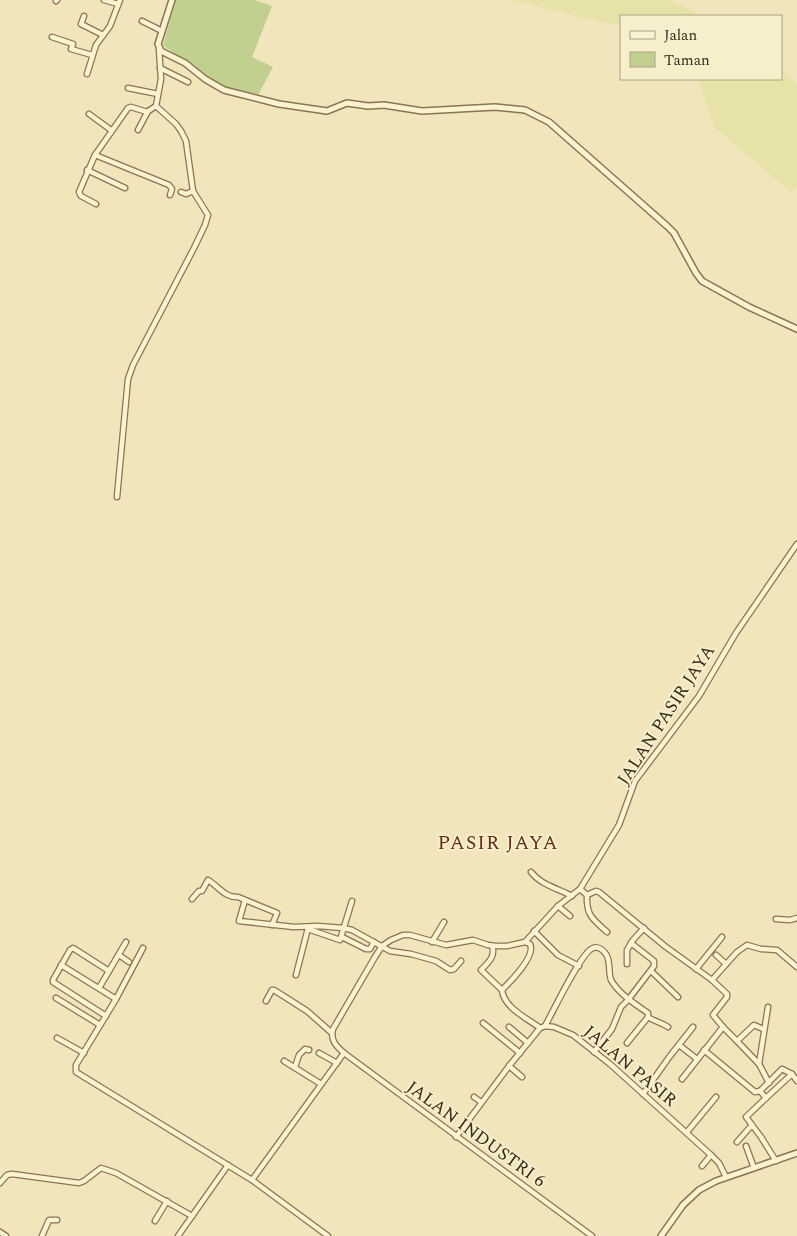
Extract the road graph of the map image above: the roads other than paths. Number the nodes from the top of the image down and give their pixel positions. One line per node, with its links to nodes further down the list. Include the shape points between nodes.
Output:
1 (104, 0): 3 (street)
2 (172, 0): 6 (street)
3 (119, 2): 7 (street)
4 (84, 16): 7 (street, via 81,24)
5 (142, 21): 6 (street)
6 (162, 31): 9 (street)
7 (103, 35): 10 (street)
8 (52, 37): 10 (street, via 73,44 71,49)
9 (159, 49): 11 (street); 28 (street, via 224,90 279,104 327,111 347,103 422,111 506,107 533,113 549,122 667,226 702,281)
10 (92, 55): 12 (street)
11 (160, 68): 13 (street); 15 (street)
12 (87, 74)
13 (188, 82)
14 (128, 88): 15 (street)
15 (158, 94): 16 (street)
16 (156, 106): 17 (street); 24 (street, via 176,124 186,141)
17 (148, 112): 19 (street, via 128,107); 20 (street)
18 (89, 114): 19 (street)
19 (111, 130): 21 (street)
20 (138, 130)
21 (94, 155): 22 (street); 26 (street, via 169,185 172,189)
22 (87, 170): 23 (street); 27 (street, via 79,193)
23 (126, 188)
24 (193, 191): 25 (street); 29 (street, via 208,215 132,365)
25 (181, 192)
26 (170, 194)
27 (96, 204)
28 (797, 329)
29 (117, 497)
30 (797, 544): 32 (street, JALAN PASIR JAYA, via 736,633 698,696 635,782 619,825)
31 (530, 872): 34 (street, via 542,883)
32 (580, 888): 33 (street); 34 (street, JALAN PASIR JAYA)
33 (587, 895): 46 (street, via 599,892); 48 (street, via 588,912)
34 (572, 896): 38 (street, JALAN PASIR JAYA)
35 (192, 899): 36 (street, via 208,880 219,890)
36 (245, 900): 43 (street, via 277,913); 43 (street, via 239,921)
37 (352, 901): 45 (street)
38 (558, 906): 39 (street); 47 (street, JALAN PASIR JAYA)
39 (570, 916)
40 (797, 918): 41 (street)
41 (776, 919)
42 (444, 922): 53 (street)
43 (272, 925): 44 (street)
44 (308, 928): 45 (street); 49 (street, via 338,940); 71 (street)
45 (343, 928): 49 (street); 52 (street)
46 (644, 928): 55 (street); 68 (street)
47 (534, 931): 54 (street, JALAN PASIR JAYA); 66 (street, via 558,955)
48 (607, 932)
49 (342, 937): 52 (street, via 366,949 370,949)
50 (722, 937): 68 (street)
51 (126, 942): 59 (street)
52 (374, 942): 56 (street)
53 (432, 942): 56 (street, via 403,935); 57 (street, via 446,945 473,940)
54 (525, 942): 57 (street); 74 (street, via 532,946 527,959)
55 (631, 943): 63 (street, via 627,950); 70 (street, via 654,961)
56 (382, 946): 61 (street, via 390,951 436,961 450,970); 91 (street)
57 (492, 946): 74 (street, via 492,958 481,970)
58 (143, 948): 77 (street)
59 (119, 955): 62 (street); 69 (street)
60 (716, 956): 64 (street)
61 (461, 961)
62 (129, 962)
63 (627, 964)
64 (726, 964): 67 (street, via 744,946 777,950); 72 (street)
65 (60, 965): 69 (street, via 73,948); 73 (street); 81 (street, via 53,982)
66 (579, 966): 78 (street, via 593,948 605,952 611,979); 85 (street)
67 (797, 967)
68 (696, 969): 72 (street)
69 (109, 971): 73 (street)
70 (651, 971): 75 (street); 78 (street)
71 (296, 975)
72 (712, 980): 88 (street, via 728,995 713,1014)
73 (99, 988): 77 (street)
74 (502, 990): 85 (street, via 504,1000)
75 (678, 997)
76 (56, 998): 84 (street)
77 (116, 999): 81 (street)
78 (628, 1000): 82 (street, via 648,1013); 99 (street, via 618,1010 612,1029)
79 (266, 1001): 91 (street, via 274,990 307,1011)
80 (768, 1007): 90 (street)
81 (106, 1016): 84 (street)
82 (648, 1017): 86 (street); 95 (street)
83 (483, 1022): 103 (street)
84 (100, 1025): 100 (street)
85 (543, 1027): 94 (street); 99 (street, JALAN PASIR, via 573,1035)
86 (668, 1027)
87 (693, 1027): 96 (street)
88 (722, 1027): 93 (street); 98 (street)
89 (509, 1028): 94 (street)
90 (763, 1029): 93 (street, via 754,1025); 107 (street)
91 (332, 1033): 102 (street, via 336,1045)
92 (57, 1038): 100 (street)
93 (737, 1041): 107 (street)
94 (528, 1043): 103 (street)
95 (627, 1043)
96 (679, 1045): 104 (street); 117 (street)
97 (309, 1050): 109 (street, via 304,1049 299,1054)
98 (704, 1050): 104 (street); 116 (street, via 751,1090)
99 (594, 1052): 117 (street, JALAN PASIR)
100 (84, 1053): 130 (street, via 75,1069 77,1074)
101 (319, 1053): 106 (street)
102 (344, 1053): 106 (street); 124 (street, JALAN INDUSTRI 6)
103 (520, 1053): 108 (street)
104 (697, 1059): 112 (street)
105 (284, 1061): 109 (street)
106 (336, 1063): 115 (street)
107 (759, 1064): 114 (street)
108 (509, 1066): 111 (street); 121 (street)
109 (295, 1068): 115 (street)
110 (792, 1074): 113 (street); 114 (street, via 781,1069); 120 (street)
111 (522, 1077)
112 (682, 1079)
113 (797, 1081)
114 (769, 1083): 116 (street)
115 (321, 1084): 134 (street)
116 (760, 1091): 120 (street)
117 (643, 1094): 123 (street, JALAN PASIR)
118 (474, 1097): 121 (street)
119 (716, 1097): 123 (street)
120 (766, 1098): 122 (street, via 746,1118)
121 (481, 1102): 124 (street)
122 (752, 1125): 125 (street); 129 (street)
123 (687, 1132): 128 (street, JALAN PASIR)
124 (456, 1137): 145 (street, JALAN INDUSTRI 6)
125 (737, 1142)
126 (746, 1146): 132 (street)
127 (797, 1153): 129 (street)
128 (711, 1155): 131 (street); 133 (street, JALAN PASIR)
129 (776, 1161): 132 (street)
130 (228, 1165): 134 (street); 137 (street)
131 (702, 1166)
132 (754, 1168): 133 (street)
133 (726, 1177): 146 (street, via 699,1190 683,1205)
134 (252, 1180): 144 (street)
135 (0, 1183): 136 (street, via 12,1174 79,1183 101,1168)
136 (167, 1201): 137 (street); 139 (street)
137 (192, 1216): 143 (street)
138 (57, 1220): 142 (street, via 48,1221)
139 (155, 1221)
140 (0, 1232): 141 (street)
141 (6, 1236)
142 (42, 1236)
143 (178, 1236)
144 (328, 1236)
145 (592, 1236)
146 (661, 1236)

